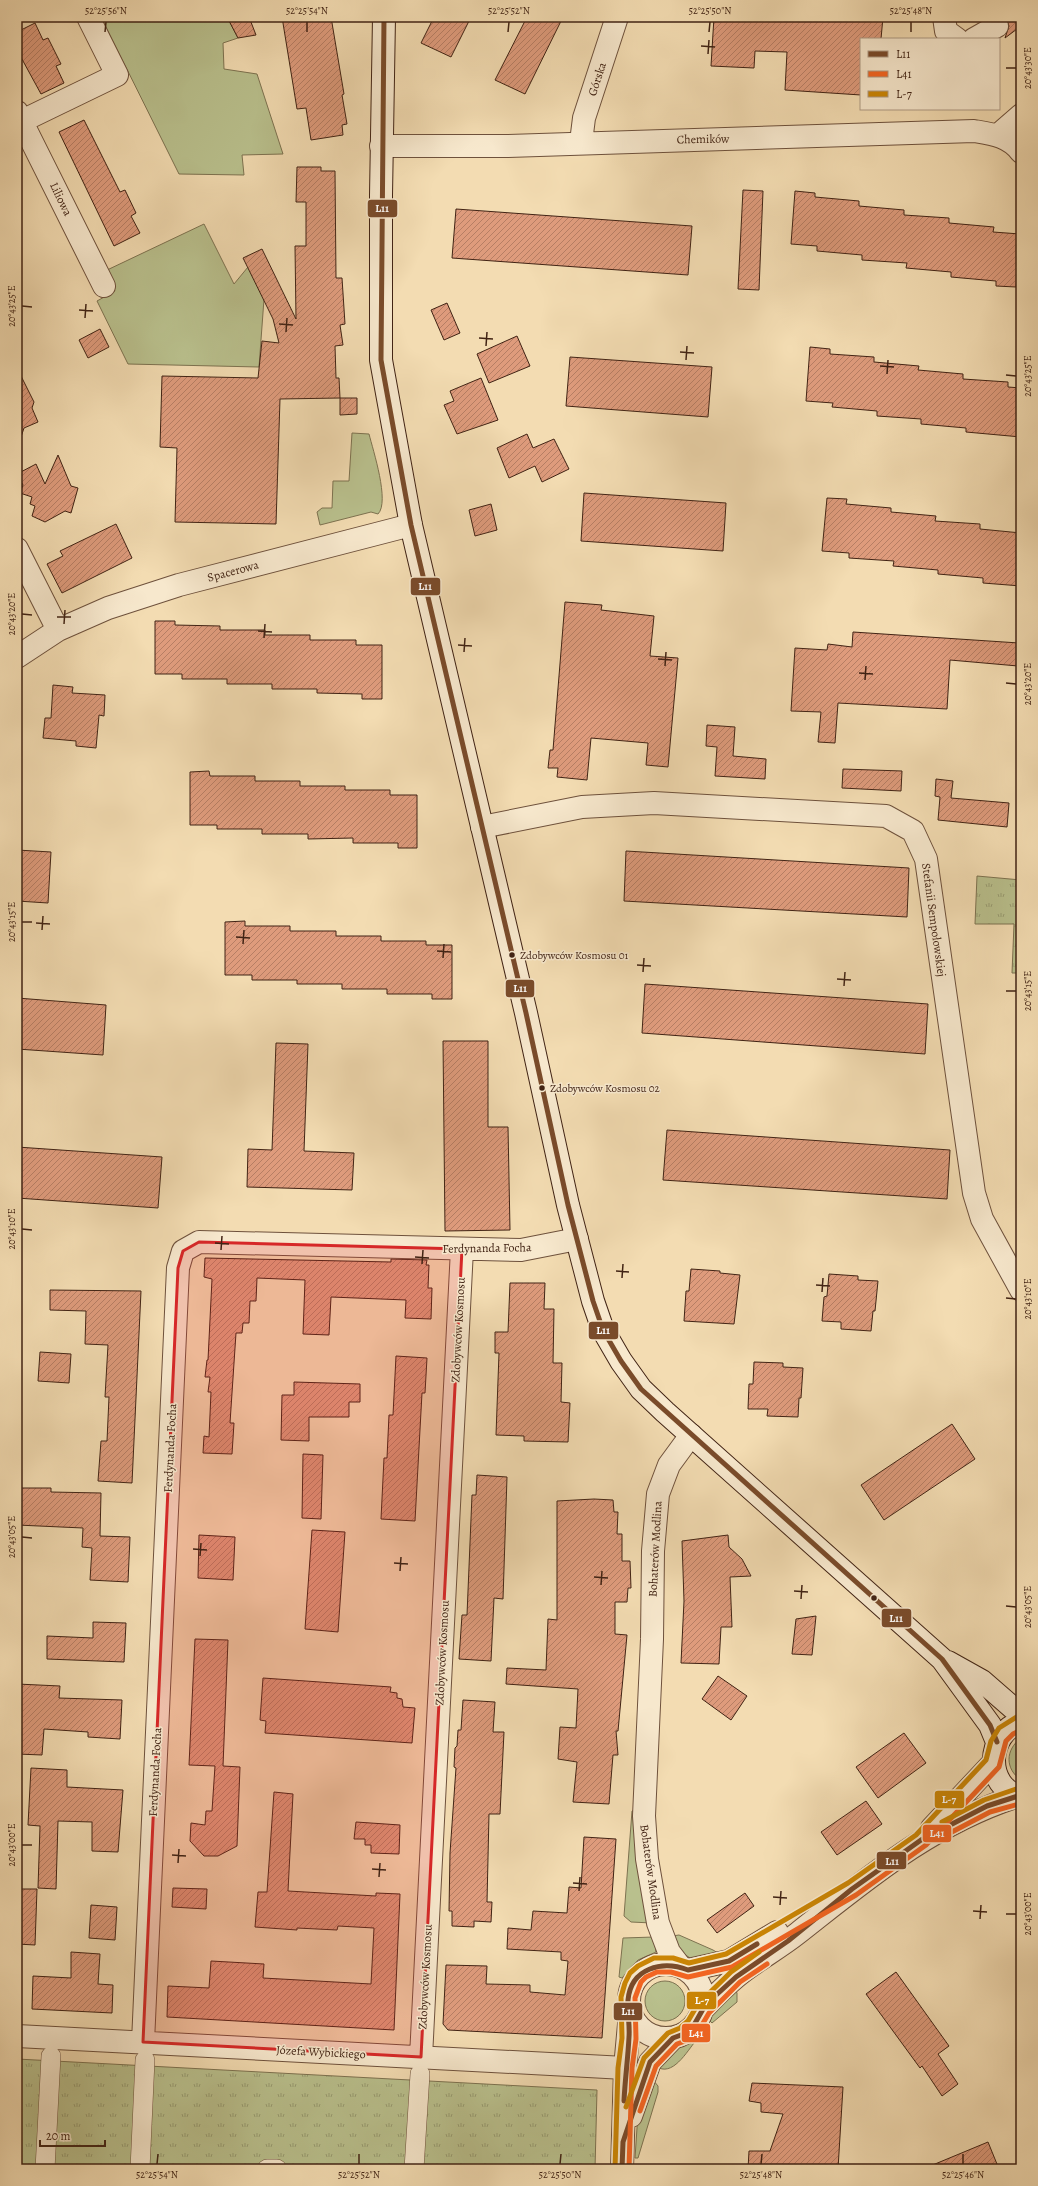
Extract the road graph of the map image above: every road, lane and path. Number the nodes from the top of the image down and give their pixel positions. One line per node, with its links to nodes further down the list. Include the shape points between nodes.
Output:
1 (88, 17): 9 (street, via 117,75)
2 (384, 17): 12 (street)
3 (617, 17): 11 (street, Górska, via 584,118)
4 (944, 17): 6 (street, via 946,31)
5 (997, 26): 7 (street)
6 (956, 38)
7 (976, 38)
8 (1021, 115): 10 (street)
9 (19, 116): 14 (street, Liliowa)
10 (998, 135): 11 (street, Chemików, via 974,131); 13 (street, Chemików, via 1009,140)
11 (581, 142): 12 (street, Chemików, via 508,146)
12 (381, 146): 15 (street, via 381,360)
13 (1020, 150)
14 (104, 286)
15 (411, 525): 17 (street, Spacerowa, via 179,585 108,608); 19 (street)
16 (17, 549): 17 (street)
17 (58, 630): 18 (street, Spacerowa)
18 (17, 656)
19 (482, 827): 20 (street); 22 (street, Stefanii Sempołowskiej, via 582,807 654,803 886,816 913,831 926,859 974,1193 982,1219)
20 (577, 1240): 21 (street, Ferdynanda Focha, via 521,1250); 23 (street, via 603,1330 621,1361 641,1389)
21 (462, 1249): 37 (street, Ferdynanda Focha, via 199,1242 183,1251 178,1268); 39 (street, Zdobywców Kosmosu)
22 (1021, 1290)
23 (691, 1435): 24 (street); 32 (street, Bohaterów Modlina, via 669,1465 658,1494 653,1551 644,1816 647,1859 660,1930 669,1952)
24 (942, 1659): 25 (street, via 982,1681); 27 (street, via 990,1725)
25 (1021, 1715)
26 (1021, 1722): 27 (street, via 1010,1727)
27 (997, 1742): 28 (street)
28 (993, 1763): 29 (street, via 1001,1783); 30 (street)
29 (1019, 1797): 30 (street, via 986,1806)
30 (921, 1840): 31 (street)
31 (852, 1889): 32 (street, via 729,1961); 33 (street, via 796,1934 736,1977)
32 (683, 1968): 33 (street, via 698,1980 703,1994); 34 (street, via 666,1963 642,1971 631,1985 628,1999)
33 (703, 2009): 36 (street, via 694,2026)
34 (630, 2013): 36 (street, via 638,2026 649,2035); 40 (street)
35 (17, 2036): 37 (street, Józefa Wybickiego)
36 (673, 2038): 41 (street, via 650,2062)
37 (144, 2051): 39 (street, Józefa Wybickiego); 43 (street)
38 (51, 2056): 42 (street)
39 (421, 2066): 40 (street, Józefa Wybickiego); 46 (street)
40 (625, 2068): 41 (street)
41 (623, 2142): 47 (street)
42 (44, 2169)
43 (140, 2169)
44 (267, 2169): 45 (street)
45 (277, 2169)
46 (414, 2169)
47 (622, 2169)

